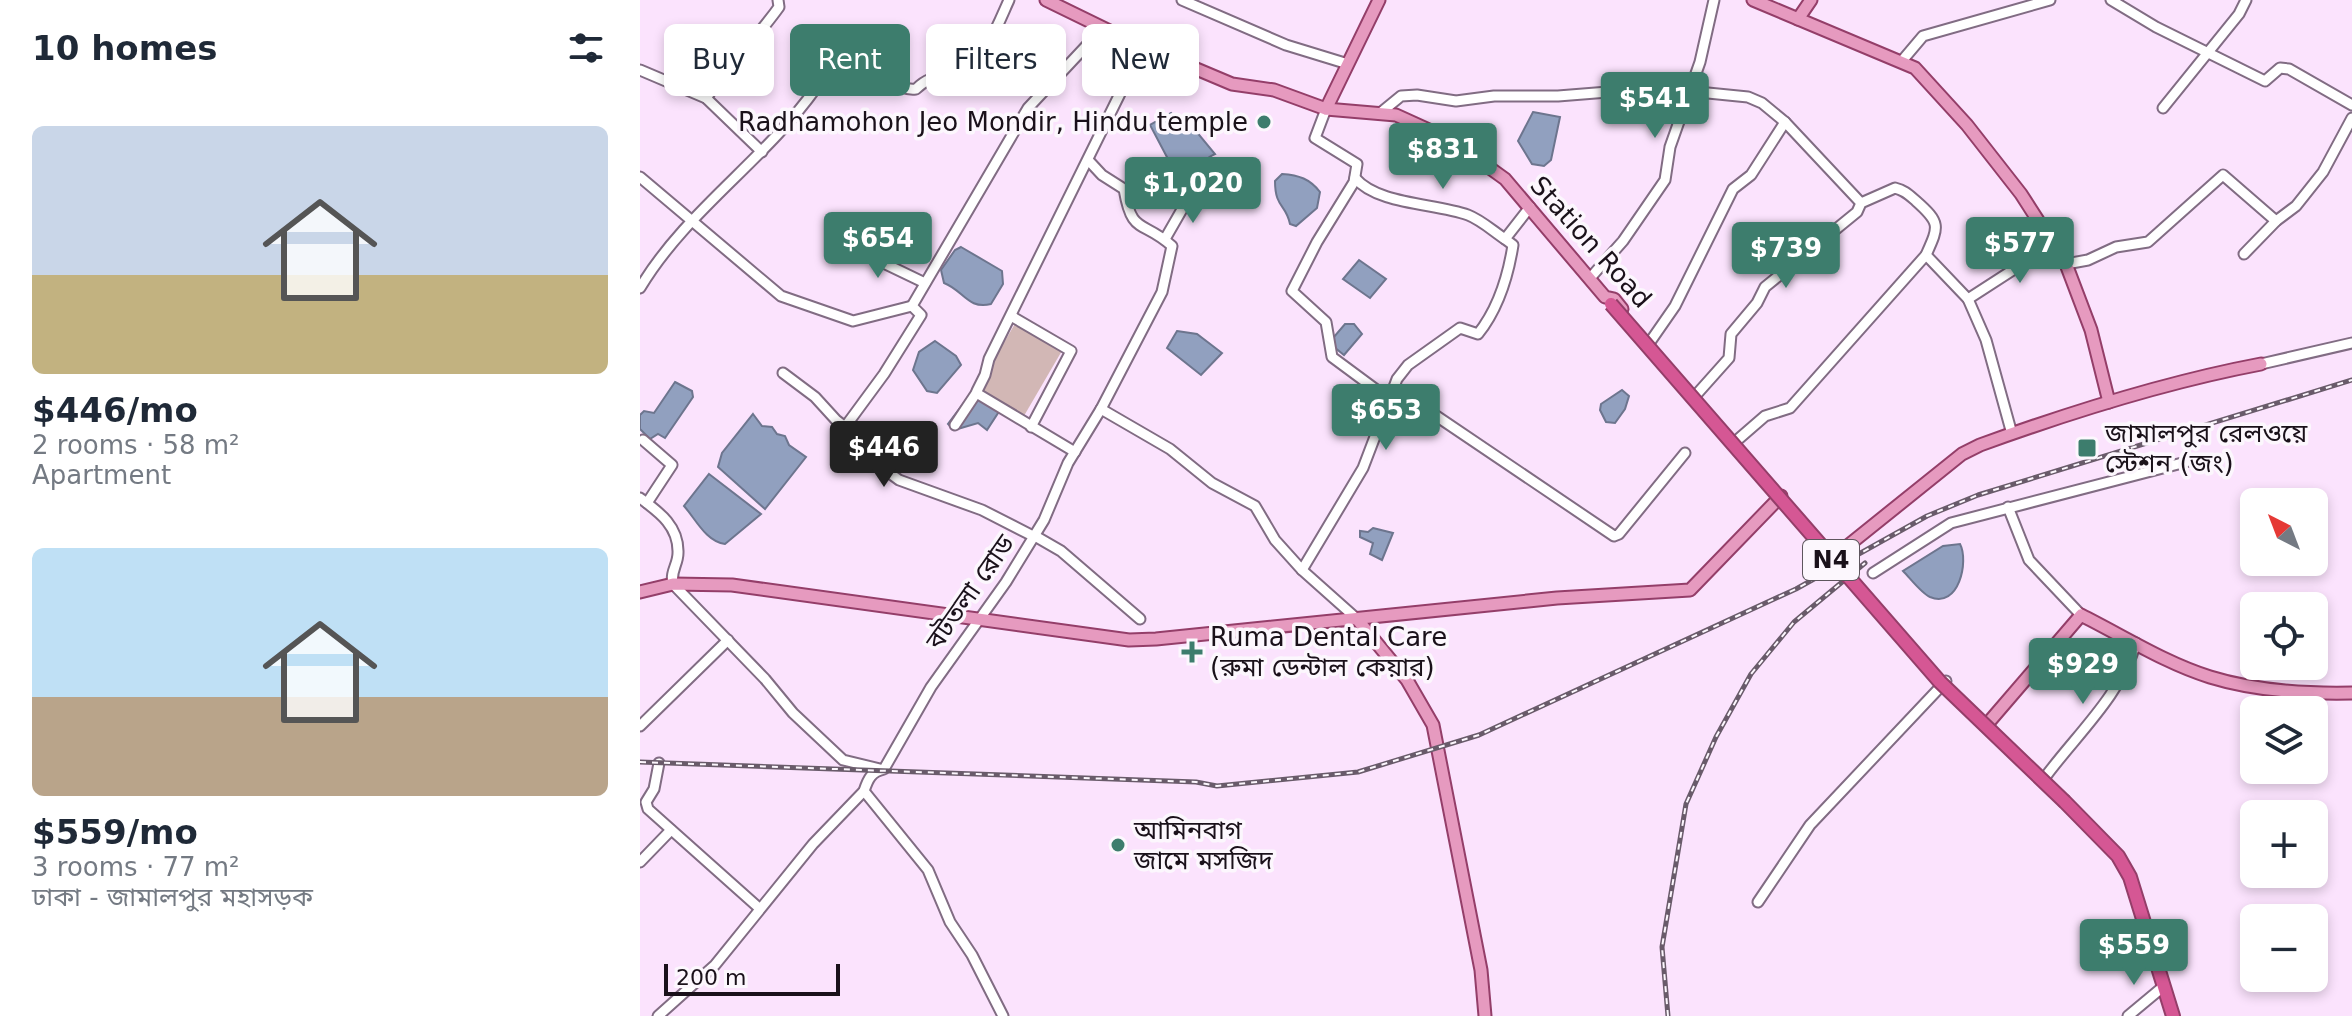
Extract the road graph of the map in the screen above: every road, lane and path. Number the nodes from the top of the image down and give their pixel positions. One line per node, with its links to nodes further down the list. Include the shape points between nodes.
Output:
1 (778, 0): 22 (street, via 779,7 764,28)
2 (1009, 0): 29 (street, via 966,70 931,77 909,90 870,73 844,85 825,84)
3 (1046, 0): 13 (main road, Station Road)
4 (1182, 0): 17 (street, via 1286,45)
5 (1379, 0): 17 (main road)
6 (1714, 0): 20 (street)
7 (1753, 0): 12 (main road)
8 (1811, 0): 12 (main road)
9 (2050, 0): 16 (street, via 1923,36)
10 (2111, 0): 15 (street)
11 (2246, 0): 15 (street)
12 (1798, 19): 16 (main road)
13 (1095, 24)
14 (1082, 50): 46 (street, via 1028,108)
15 (2207, 51): 23 (street, via 2265,81 2280,68 2289,69); 24 (street)
16 (1901, 62): 40 (main road, via 1915,68 1967,125)
17 (1348, 64): 25 (main road)
18 (640, 70): 22 (street)
19 (1199, 70): 25 (main road, Station Road)
20 (1688, 90): 26 (street, via 1456,101 1401,96); 28 (street, via 1748,97); 45 (street, via 1665,180)
21 (1120, 96): 30 (street)
22 (706, 98): 29 (street)
23 (2352, 105)
24 (2163, 108)
25 (1326, 109): 26 (main road, Station Road); 32 (street, via 1315,138 1357,164)
26 (1379, 114): 35 (main road, Station Road, via 1396,115 1451,140 1505,179)
27 (2352, 118): 36 (street, via 2323,172 2296,206)
28 (1785, 122): 34 (street); 52 (street, via 1751,175 1733,189 1675,306)
29 (762, 152): 37 (street)
30 (1089, 161): 38 (street, via 1124,189 1135,223); 51 (street)
31 (640, 177): 37 (street)
32 (1355, 178): 39 (street, via 1403,201 1471,216); 58 (street, via 1292,291 1326,322 1332,357)
33 (1192, 192): 38 (street)
34 (1861, 203): 43 (street, via 1889,189 1906,192 1935,219); 57 (street, via 1852,217 1765,287 1731,334 1729,358)
35 (1530, 207): 39 (street); 45 (main road, Station Road)
36 (2276, 221): 42 (street); 44 (street, via 2223,175 2148,242)
37 (691, 222): 47 (street); 50 (street, via 790,300 853,321)
38 (1165, 239): 60 (street, বটতলা রোড, via 1172,246 1162,292)
39 (1505, 239): 58 (street, via 1513,245 1509,270 1488,322 1478,334 1460,328 1408,365)
40 (2053, 244): 44 (main road); 48 (street)
41 (846, 245): 46 (street)
42 (2244, 254)
43 (1926, 255): 48 (street); 66 (street, via 1790,408 1765,416)
44 (2066, 264): 59 (main road, via 2091,330)
45 (1591, 277): 49 (main road, Station Road)
46 (925, 283): 50 (street)
47 (640, 288)
48 (1968, 299): 64 (street, via 1986,340)
49 (1608, 300): 52 (main road, Station Road, via 1614,299); 93 (highway, N4, bridge, via 1940,682)
50 (912, 306): 62 (street, via 921,315)
51 (1011, 316): 56 (street); 63 (street, via 1071,351)
52 (1650, 342): 57 (main road, Station Road)
53 (2352, 343): 54 (street)
54 (2261, 364): 59 (main road)
55 (783, 373): 62 (street)
56 (977, 392): 61 (street); 63 (street)
57 (1696, 395): 66 (main road, Station Road)
58 (1387, 400): 68 (street, via 1413,415 1426,409 1614,536); 75 (street, via 1363,468)
59 (2109, 402): 64 (main road)
60 (1101, 409): 67 (street, বটতলা রোড); 75 (street, via 1255,506 1275,540)
61 (955, 425)
62 (845, 427): 73 (street, via 878,452 880,466 899,480 982,510)
63 (1031, 427): 67 (street)
64 (2012, 434): 74 (main road, via 1962,454)
65 (643, 440): 71 (street, via 672,465)
66 (1735, 442): 70 (main road, Station Road)
67 (1075, 452): 73 (street, বটতলা রোড)
68 (1685, 453)
69 (2186, 462): 72 (street)
70 (1781, 496): 74 (main road, Station Road); 81 (main road, via 1690,590)
71 (644, 500): 77 (street, via 660,510 676,543)
72 (2008, 507): 76 (street, via 1951,523); 79 (street, via 2029,560)
73 (1034, 536): 80 (street, via 1061,551); 82 (street, বটতলা রোড)
74 (1835, 556): 85 (main road, Station Road)
75 (1302, 570): 81 (street)
76 (1873, 573)
77 (673, 584): 78 (main road); 82 (main road, via 732,585); 83 (street)
78 (640, 592)
79 (2081, 615): 84 (main road); 87 (main road)
80 (1140, 619)
81 (1357, 619): 82 (main road, via 1129,640); 101 (main road, via 1428,711 1445,776)
82 (978, 620): 90 (street, বটতলা রোড, via 931,687)
83 (728, 640): 88 (street); 90 (street, via 843,760)
84 (2136, 643): 86 (main road, via 2209,677 2252,687); 91 (street, via 2102,709)
85 (1946, 681): 87 (main road, Station Road); 96 (street, via 1810,825)
86 (2352, 693)
87 (1989, 722): 91 (main road, Station Road)
88 (640, 726)
89 (659, 763): 94 (street, via 646,802)
90 (884, 769): 92 (street, বটতলা রোড, via 875,771)
91 (2046, 776): 93 (main road, Station Road)
92 (864, 791): 97 (street, বটতলা রোড); 100 (street, via 928,870 950,922)
93 (2065, 802): 98 (highway, N4, via 2118,856 2130,877)
94 (671, 830): 95 (street); 97 (street)
95 (640, 862)
96 (1758, 902)
97 (759, 908): 99 (street, বটতলা রোড, via 715,965)
98 (2164, 986): 102 (street); 103 (highway, N4)
99 (658, 1016)
100 (1003, 1016)
101 (1485, 1016)
102 (2128, 1016)
103 (2173, 1016)

